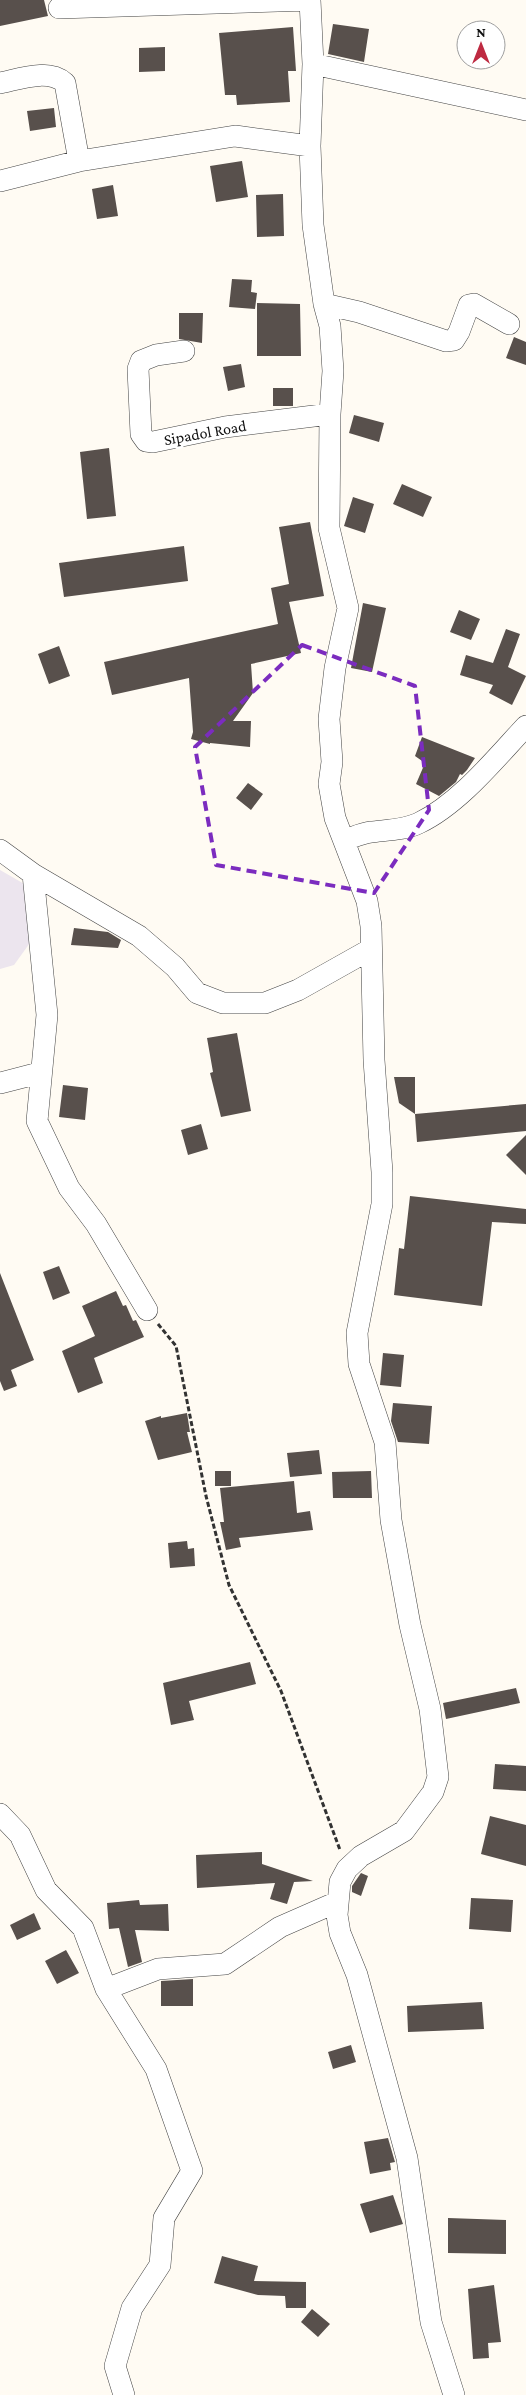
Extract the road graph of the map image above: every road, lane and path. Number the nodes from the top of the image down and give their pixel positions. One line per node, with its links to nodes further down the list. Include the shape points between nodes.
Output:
1 (310, 0): 2 (street); 3 (street)
2 (59, 8)
3 (313, 64): 5 (street); 6 (street)
4 (0, 83): 7 (street, via 58,76 64,83)
5 (526, 110)
6 (310, 146): 7 (street, via 235,136); 9 (street, via 313,225)
7 (80, 161): 8 (street)
8 (0, 181)
9 (324, 304): 10 (street, via 359,312 446,341 454,340 469,306 474,304); 12 (street, via 330,326 333,371)
10 (509, 324)
11 (184, 351): 12 (street, Sipadol Road, via 141,361 138,369 141,434 146,440 153,442 225,427)
12 (330, 414): 14 (street, via 329,528 348,608 335,668 329,719 332,762 329,784 336,818)
13 (526, 726): 14 (street, via 462,792 419,824 369,832)
14 (345, 840): 17 (street, via 367,901)
15 (0, 850): 16 (street)
16 (33, 874): 17 (street, via 139,936 197,993 223,1003 265,1003 298,990); 18 (street, via 46,1015)
17 (371, 949): 22 (street, via 382,1204 357,1333 359,1364 385,1442 391,1520 408,1617 430,1708 438,1777 434,1792 404,1831 360,1856)
18 (40, 1073): 19 (street); 20 (street, via 37,1120 69,1188 96,1224)
19 (0, 1083)
20 (147, 1310): 22 (path, via 176,1346 206,1496 229,1585 281,1691)
21 (0, 1814): 24 (street, via 20,1835 46,1890 83,1928)
22 (347, 1869): 23 (street, via 340,1882)
23 (337, 1902): 24 (street, via 280,1927 225,1964 158,1969); 26 (street, via 340,1933 357,1976 407,2158 431,2322)
24 (106, 1989): 25 (street, via 156,2069 192,2171 164,2218 160,2265 132,2308 115,2366)
25 (124, 2395)
26 (454, 2395)

